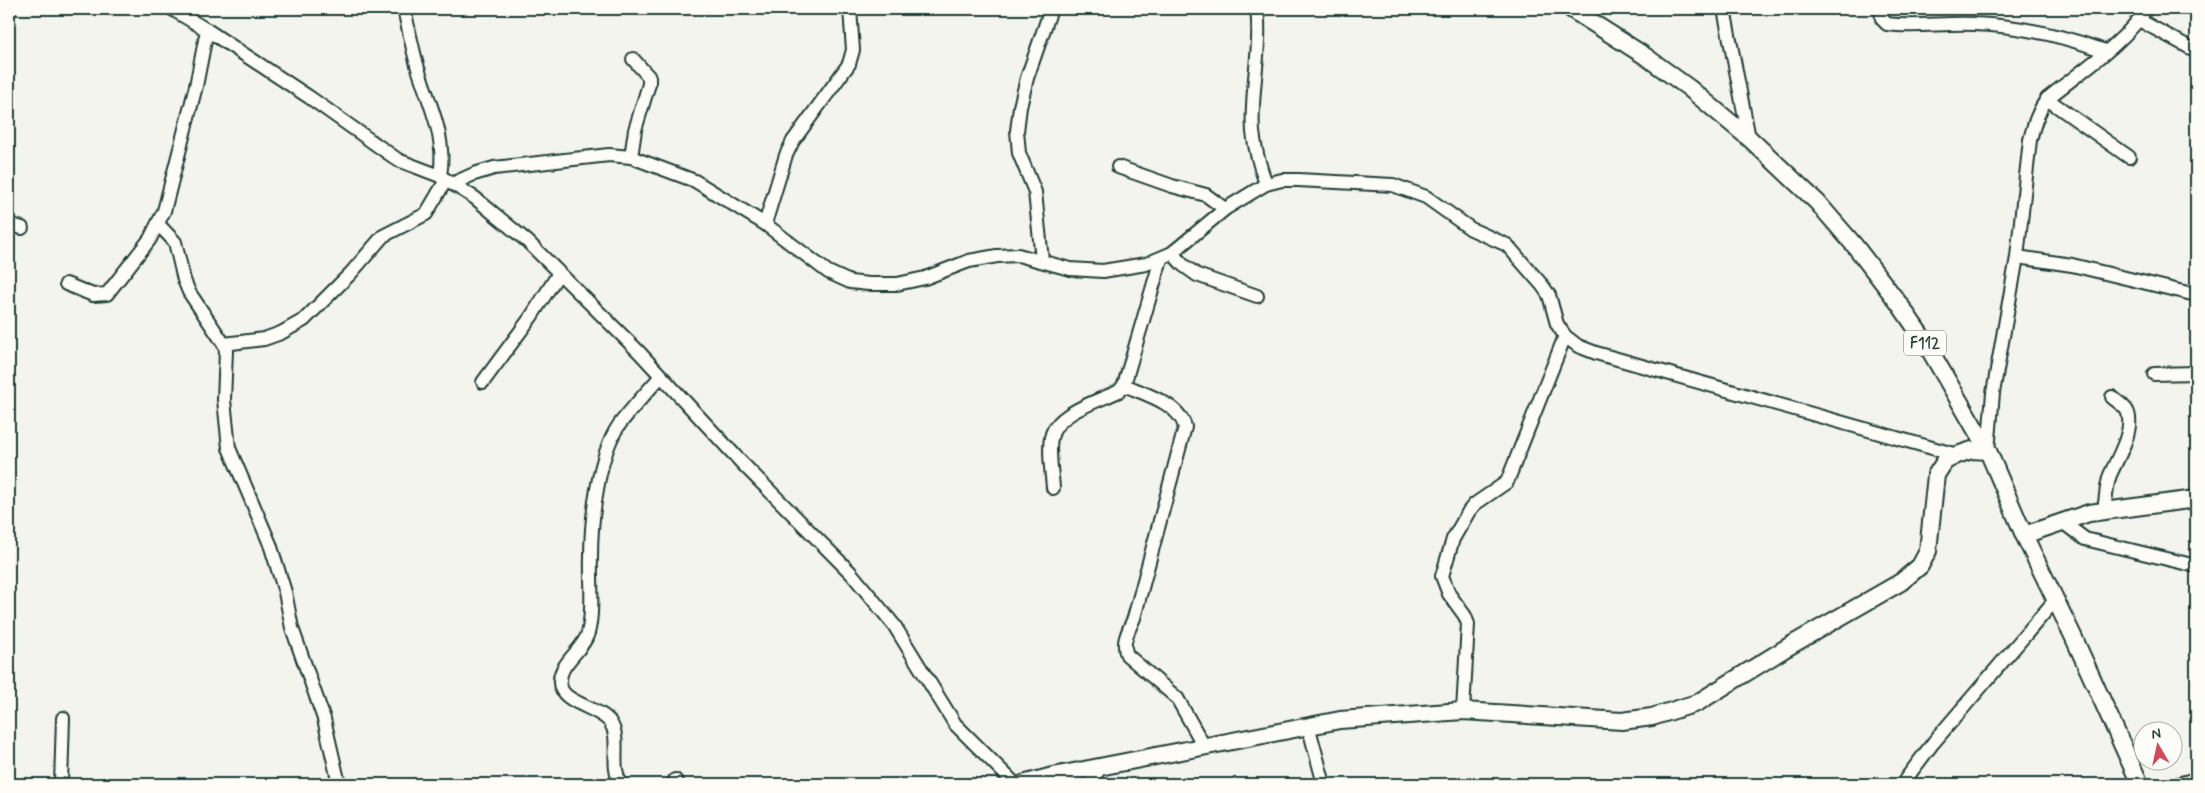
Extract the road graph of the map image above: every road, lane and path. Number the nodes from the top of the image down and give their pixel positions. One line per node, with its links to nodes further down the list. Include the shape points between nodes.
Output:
1 (172, 9): 11 (street)
2 (404, 9): 21 (street, via 417,65 441,138)
3 (850, 9): 27 (street, via 853,50 849,64 793,141)
4 (1051, 9): 31 (street, via 1027,78 1017,132 1019,153 1035,192)
5 (1257, 9): 22 (street, via 1253,131 1256,157)
6 (1571, 9): 16 (main road, F112, via 1682,82)
7 (1724, 9): 16 (street)
8 (1881, 9): 13 (street, via 1882,19 1887,24 1976,24 2036,32)
9 (2146, 9): 10 (street)
10 (2139, 20): 12 (street); 13 (street)
11 (207, 30): 21 (street, via 398,160); 26 (street, via 196,86)
12 (2196, 51)
13 (2105, 52): 15 (street)
14 (633, 59): 17 (street, via 649,77 649,84 635,130)
15 (2047, 99): 18 (street); 30 (street, via 2034,122 2030,140)
16 (1749, 138): 44 (main road, F112, via 1816,202 1855,246 1924,340)
17 (631, 157): 20 (street, via 609,155 494,168); 27 (street, via 695,181)
18 (2129, 157)
19 (1118, 167): 24 (street, via 1206,195)
20 (474, 174): 21 (street); 23 (street)
21 (446, 180): 23 (street); 37 (street, via 426,214 383,236 304,320 264,339)
22 (1266, 184): 24 (street); 36 (street, via 1298,180 1393,185 1426,197 1472,229 1507,245 1542,285)
23 (475, 198): 32 (street, via 527,241)
24 (1225, 209): 29 (street)
25 (9, 224): 28 (street)
26 (158, 224): 33 (street, via 108,294 93,294); 37 (street, via 175,242 189,292)
27 (765, 224): 31 (street, via 828,272 850,282 906,282 969,261 997,256 1018,255)
28 (22, 228)
29 (1166, 256): 31 (street, via 1146,264 1103,271 1070,269); 34 (street, via 1197,275); 42 (street)
30 (2017, 257): 35 (street, via 2072,265); 44 (street, via 1990,410)
31 (1042, 260)
32 (559, 273): 40 (street); 41 (street)
33 (66, 284)
34 (1257, 296)
35 (2196, 296)
36 (1565, 336): 45 (street, via 1578,346 1596,353); 53 (street, via 1507,482 1469,511 1453,539 1443,567 1444,583 1468,624)
37 (224, 344): 60 (street, via 224,400 229,448 270,544 292,628 324,719)
38 (2196, 373): 39 (street)
39 (2154, 374)
40 (661, 376): 61 (street, via 619,426 608,445 593,518 588,634 565,665 561,678 561,689 569,697 604,715 611,723 616,774); 62 (street, via 851,573 894,625 955,724)
41 (484, 382)
42 (1124, 384): 46 (street, via 1119,391 1060,421 1051,437); 56 (street, via 1168,406 1183,419 1185,427 1124,648 1127,655 1177,698)
43 (2112, 397): 48 (street, via 2128,413 2129,424 2119,460 2110,475)
44 (1988, 451): 45 (main road, via 1972,450); 50 (main road, F112)
45 (1957, 454): 53 (main road, via 1945,461 1936,475 1928,551 1920,566 1901,582 1697,703 1652,717 1622,721)
46 (1053, 488)
47 (2196, 499): 48 (main road)
48 (2104, 510): 49 (main road)
49 (2061, 521): 50 (main road); 51 (street, via 2085,539)
50 (2024, 535): 52 (main road, F112)
51 (2196, 566)
52 (2056, 600): 66 (street, via 1933,743); 67 (main road, F112)
53 (1463, 711): 55 (main road)
54 (62, 718): 59 (street)
55 (1308, 725): 56 (main road); 65 (street)
56 (1204, 746): 57 (main road)
57 (1101, 767): 63 (main road); 64 (street)
58 (2196, 779): 68 (street)
59 (61, 784)
60 (339, 784)
61 (621, 784)
62 (1015, 784)
63 (1023, 784)
64 (1088, 784)
65 (1324, 784)
66 (1902, 784)
67 (2140, 784)
68 (2178, 784)

